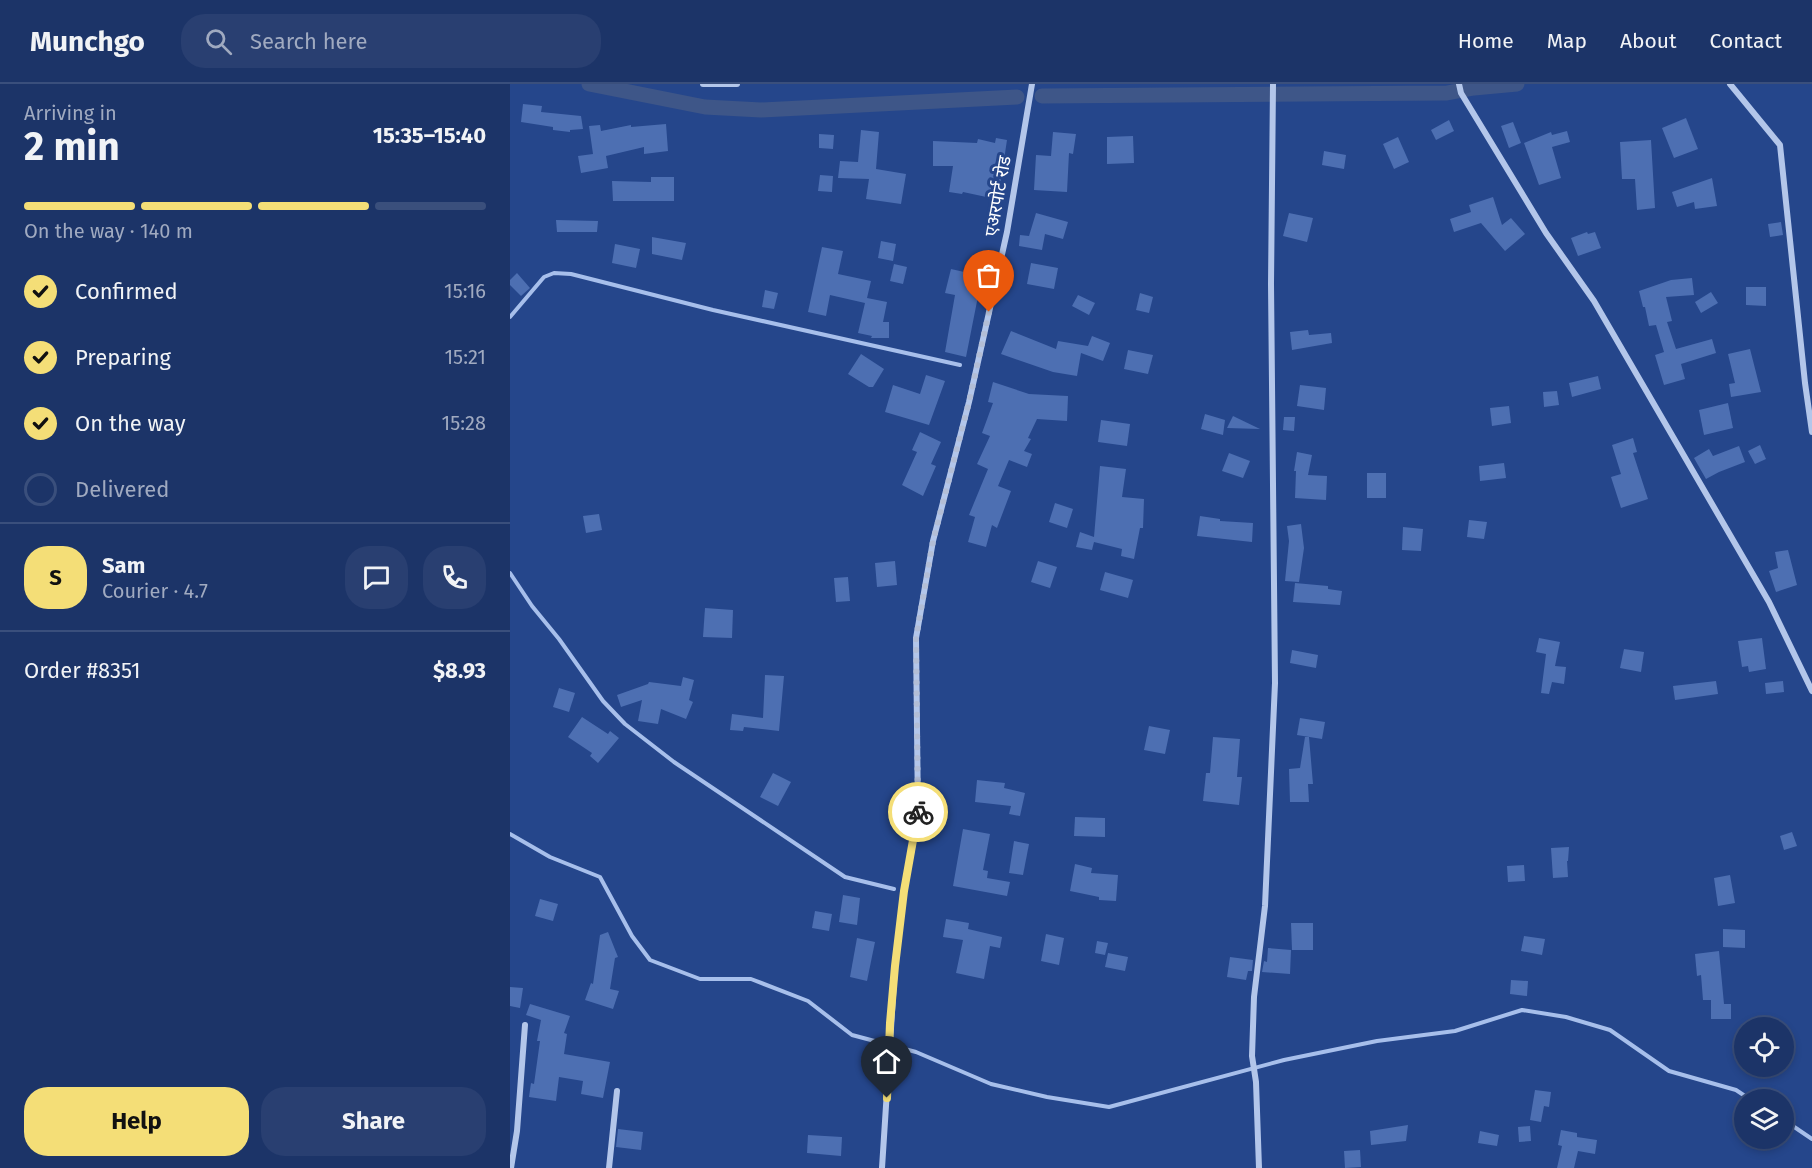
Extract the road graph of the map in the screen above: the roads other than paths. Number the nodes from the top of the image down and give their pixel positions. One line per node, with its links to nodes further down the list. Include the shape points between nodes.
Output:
1 (703, 84): 2 (street)
2 (737, 84)
3 (1032, 84): 13 (street, एअरपोर्ट रोड, via 1007,232 933,541 916,638 918,816 904,891 890,1023)
4 (1459, 84): 8 (street, via 1546,233 1594,301 1769,602)
5 (1730, 84): 7 (street, via 1780,145)
6 (1273, 85): 14 (street, via 1275,682 1252,1056)
7 (1812, 432)
8 (1812, 691)
9 (525, 1025): 11 (street)
10 (617, 1091): 12 (street)
11 (512, 1168)
12 (609, 1168)
13 (882, 1168)
14 (1259, 1168)

